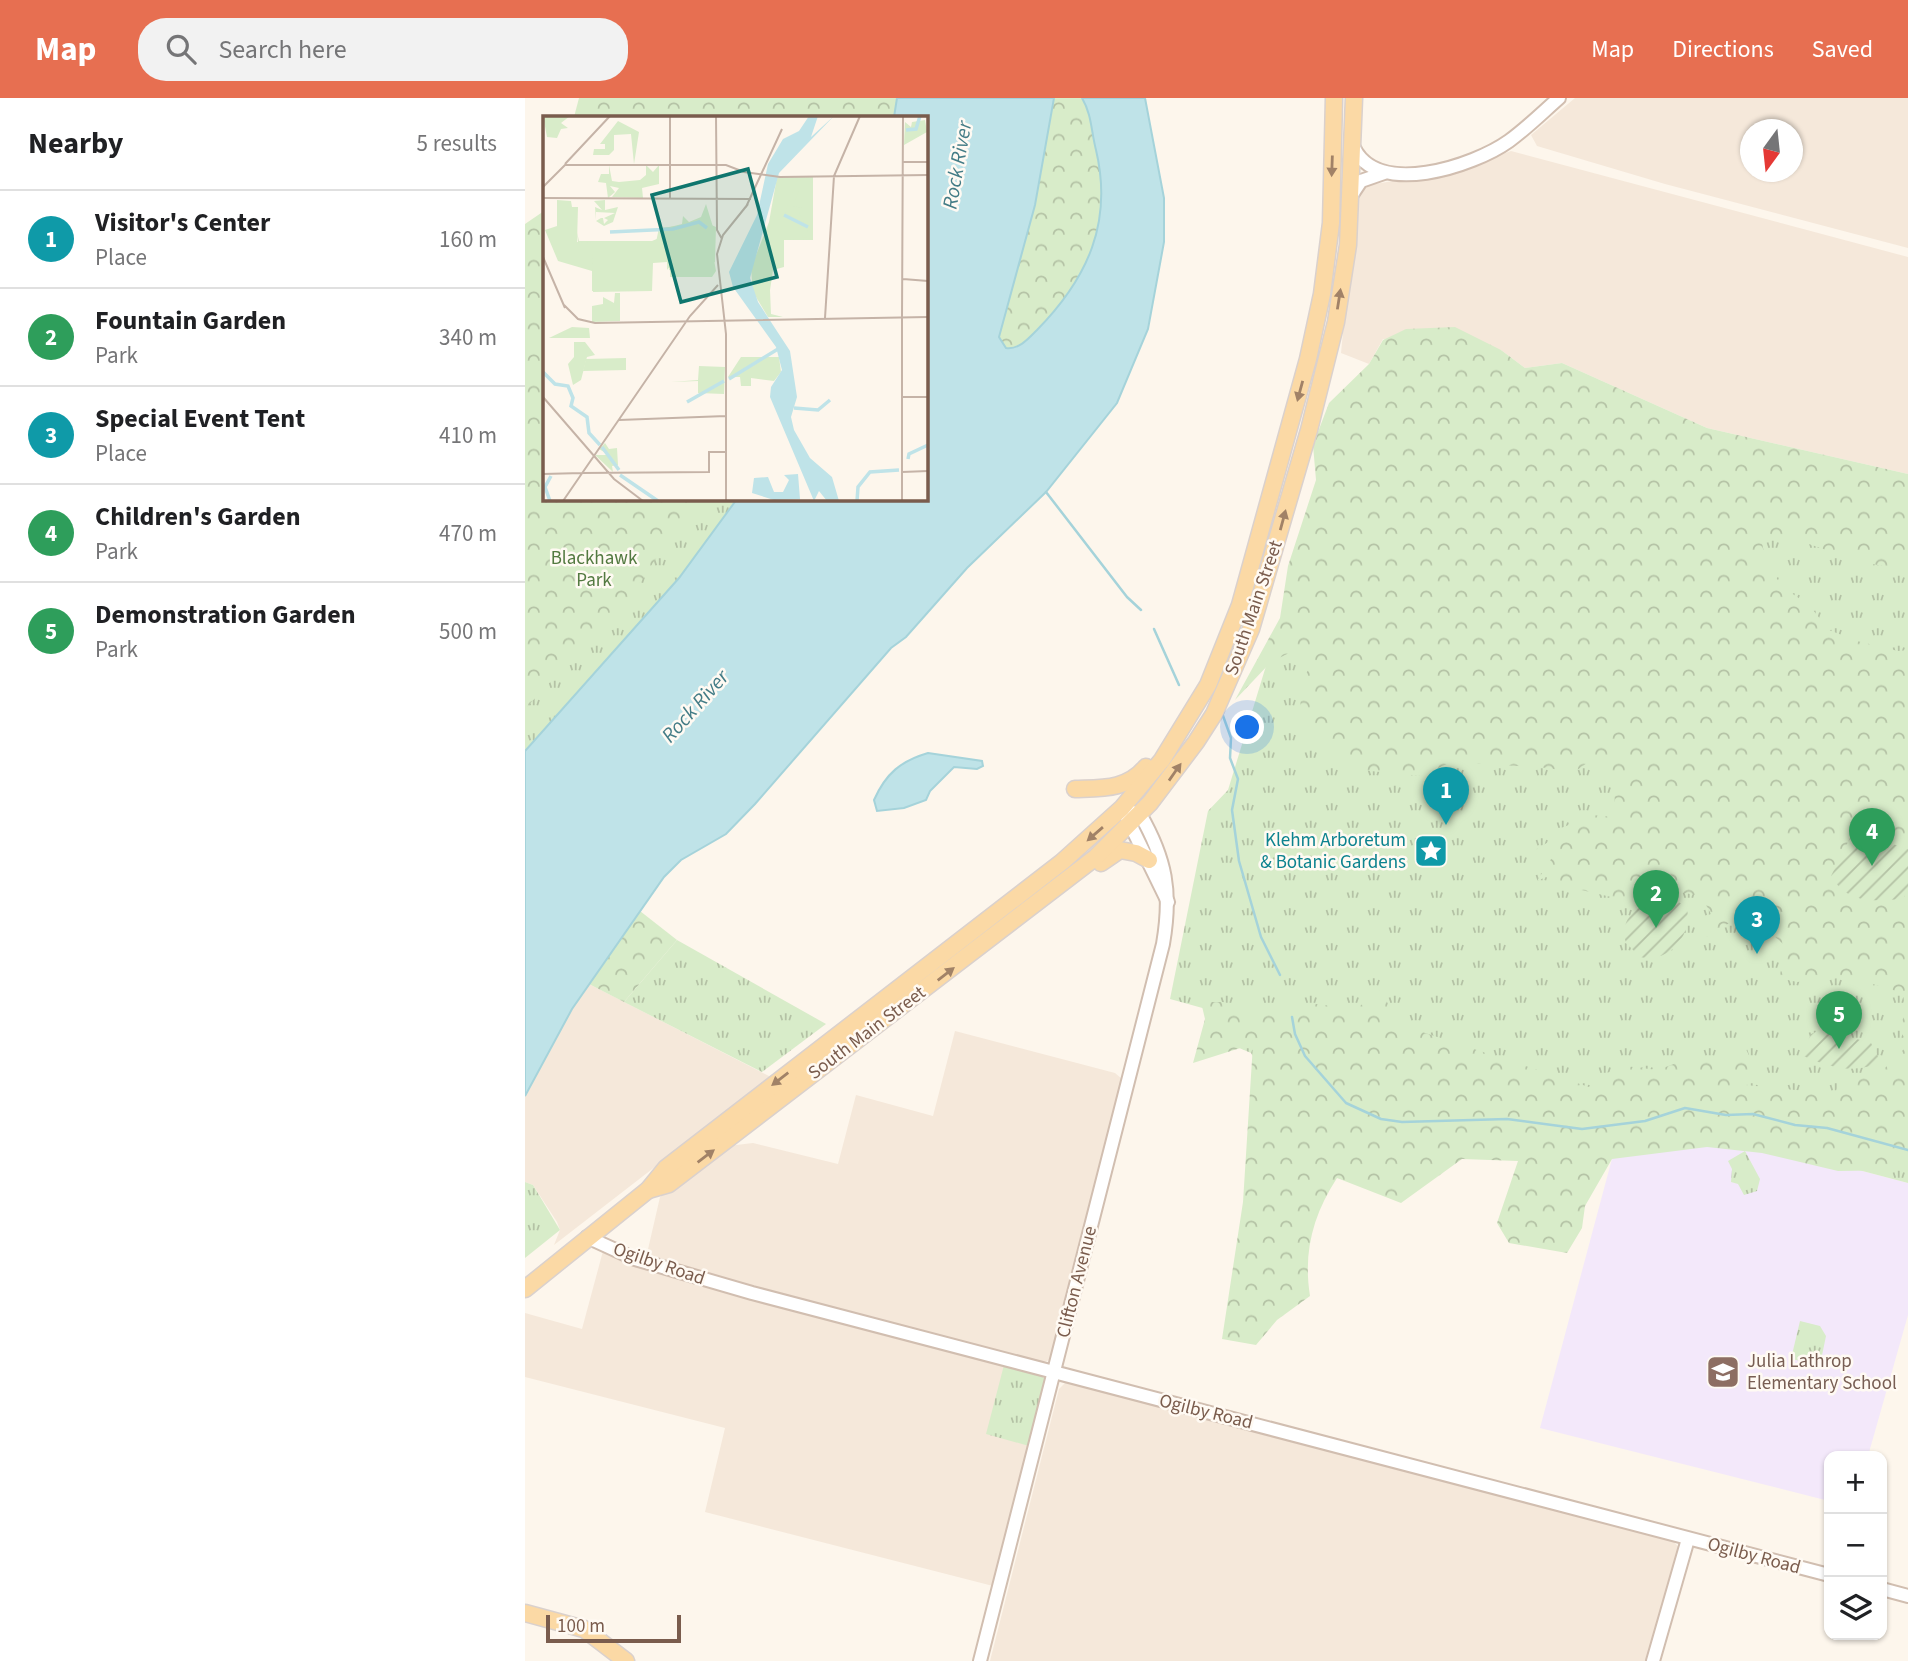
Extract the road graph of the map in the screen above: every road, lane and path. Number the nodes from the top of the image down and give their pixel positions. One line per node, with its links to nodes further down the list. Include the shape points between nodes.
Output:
1 (1334, 98): 7 (main road, South Main Street, one-way to 7, via 1331,223 1322,294 1265,519)
2 (1354, 98): 4 (main road, South Main Street)
3 (1559, 98): 5 (street, via 1508,141 1484,154 1440,170)
4 (1352, 145): 5 (street, via 1361,161); 6 (main road, South Main Street)
5 (1385, 173): 6 (street, via 1361,181)
6 (1351, 196): 10 (main road, South Main Street, one-way to 6, via 1208,723 1251,629 1328,358 1348,245)
7 (1230, 631): 8 (main road, via 1172,732 1141,772 1112,788); 9 (main road, South Main Street, via 1184,727)
8 (1075, 789)
9 (1122, 808): 10 (street, Clifton Avenue); 14 (main road, South Main Street, one-way to 14, via 1062,862 666,1168)
10 (1135, 818): 11 (street, Clifton Avenue); 12 (main road, South Main Street); 13 (street, Clifton Avenue, via 1164,867)
11 (1149, 860): 12 (main road, via 1129,851 1114,852 1082,879); 13 (street, Clifton Avenue)
12 (1052, 892): 14 (main road, South Main Street, one-way to 12, via 669,1184)
13 (1168, 902): 17 (street, Clifton Avenue, via 1163,944)
14 (648, 1190): 15 (main road, South Main Street)
15 (587, 1237): 16 (main road, South Main Street); 17 (street, Ogilby Road, via 635,1259 700,1278)
16 (525, 1289)
17 (1053, 1372): 18 (street, Ogilby Road); 24 (street, Clifton Avenue)
18 (1688, 1539): 19 (street, Ogilby Road); 25 (street)
19 (1824, 1574)
20 (1887, 1590): 21 (street)
21 (1908, 1596)
22 (525, 1613): 23 (main road, via 584,1629)
23 (626, 1661)
24 (980, 1661)
25 (1653, 1661)

